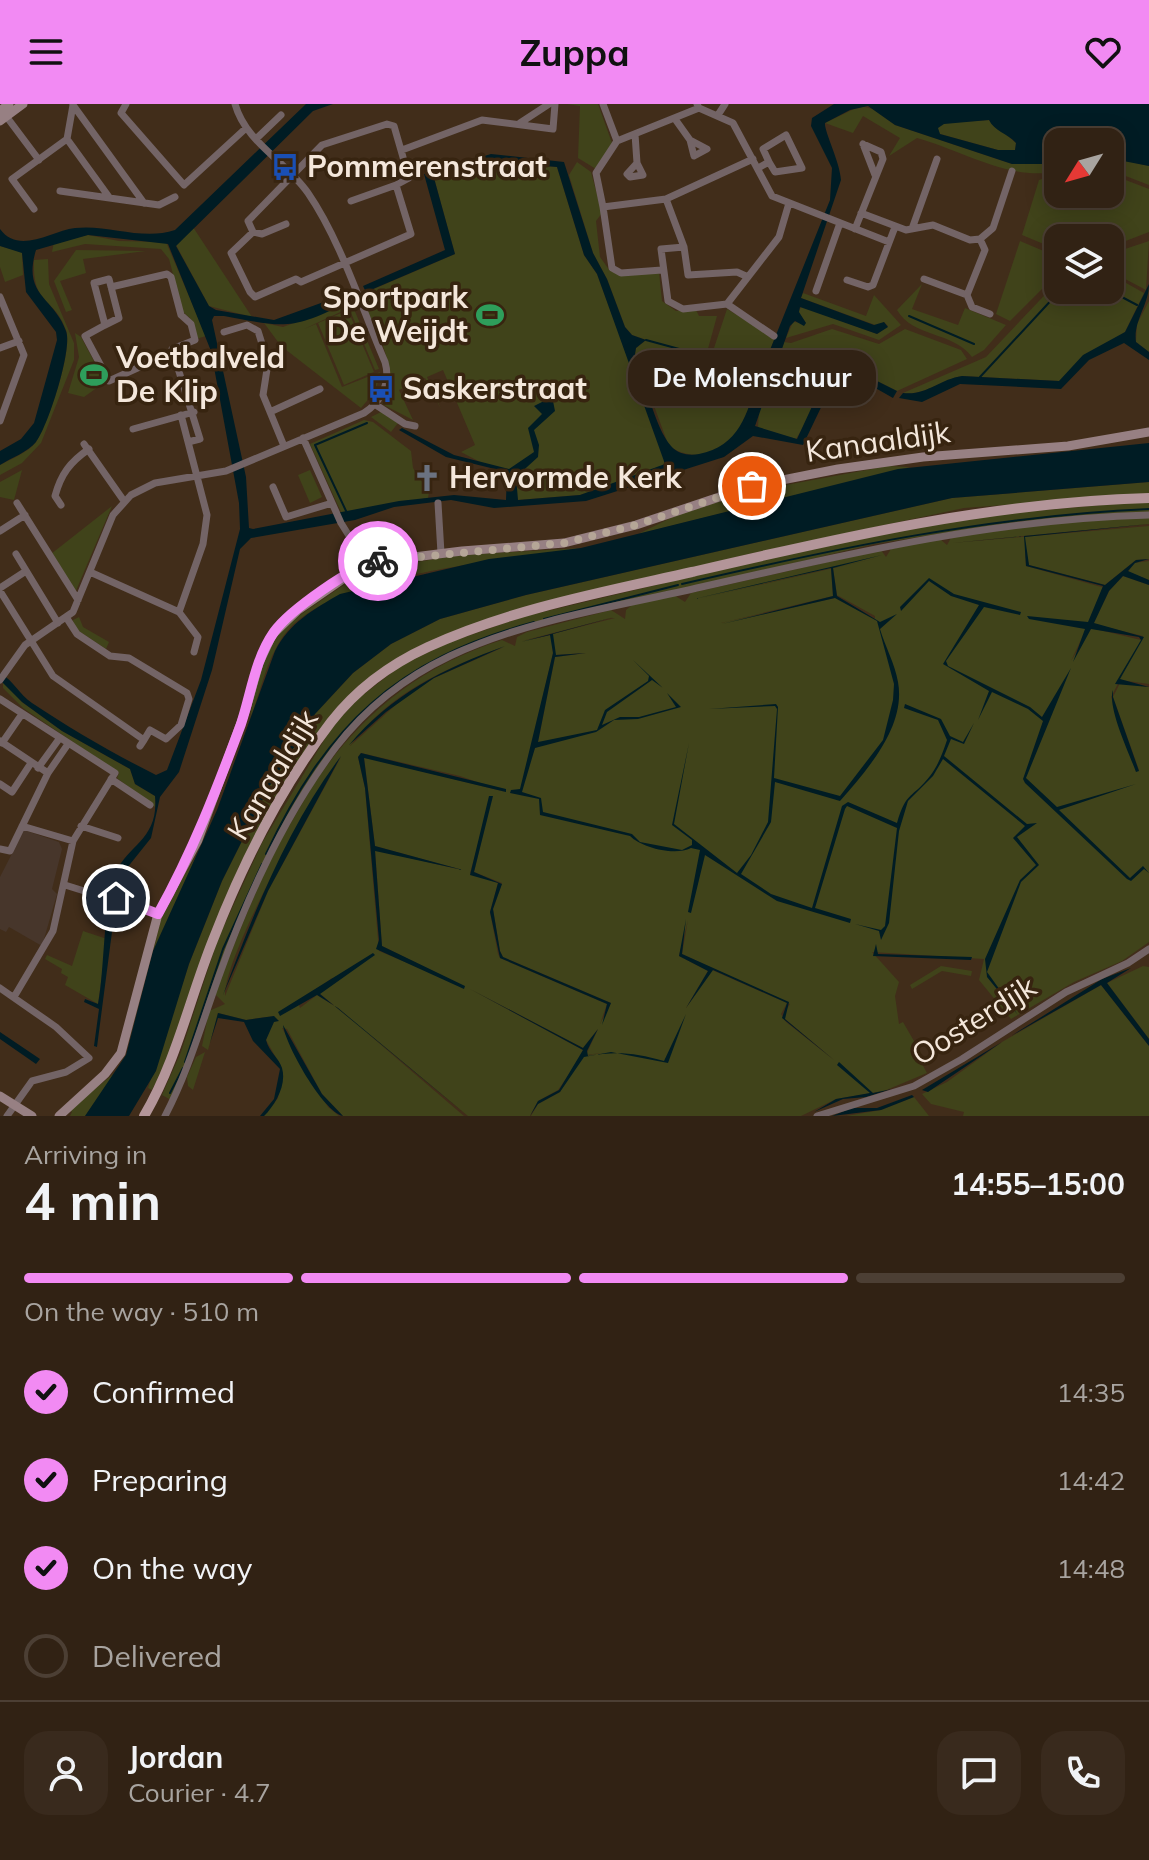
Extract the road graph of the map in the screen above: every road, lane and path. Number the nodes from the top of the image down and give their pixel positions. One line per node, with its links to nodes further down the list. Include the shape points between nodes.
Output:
1 (23, 104): 8 (street)
2 (126, 104): 13 (street, via 121,113 184,185)
3 (235, 104): 13 (street)
4 (552, 104): 12 (street); 12 (street, via 553,129)
5 (603, 104): 18 (street)
6 (725, 104): 10 (street)
7 (698, 106): 10 (street); 11 (street)
8 (3, 112): 22 (street)
9 (281, 115): 17 (street)
10 (718, 115): 20 (street, via 733,123)
11 (675, 119): 14 (street); 16 (street)
12 (520, 123): 19 (street, via 482,120)
13 (245, 129): 17 (street)
14 (635, 134): 18 (street); 24 (street)
15 (67, 139): 22 (street); 31 (street); 35 (street, via 73,105)
16 (690, 140)
17 (257, 141): 27 (street)
18 (617, 141): 37 (street, via 596,173)
19 (402, 150): 27 (street, via 394,126 387,124 322,145); 29 (street, via 409,178)
20 (753, 159): 25 (street); 33 (street)
21 (937, 159): 42 (street)
22 (39, 160): 38 (street, via 12,179)
23 (769, 162): 23 (street, via 763,149 786,135 802,168 775,172); 25 (street)
24 (637, 163)
25 (758, 168): 36 (street, via 772,196)
26 (1012, 171): 46 (street, via 993,228)
27 (290, 174): 45 (street, via 248,221); 49 (street, via 307,192)
28 (876, 177): 39 (street)
29 (396, 185): 34 (street); 49 (street, via 411,234)
30 (60, 191): 31 (street)
31 (109, 197): 35 (street)
32 (175, 197): 35 (street, via 159,205)
33 (666, 199): 37 (street); 48 (street)
34 (351, 201)
35 (144, 203)
36 (789, 203): 40 (street); 51 (street, via 779,237)
37 (603, 207): 50 (street, via 612,268 621,273)
38 (34, 209)
39 (861, 213): 43 (street); 44 (street)
40 (836, 222): 44 (street); 55 (street)
41 (286, 224): 45 (street, via 262,234)
42 (913, 226): 43 (street); 46 (street, via 933,225)
43 (895, 227): 47 (street)
44 (855, 229): 47 (street)
45 (253, 232): 49 (street, via 231,253 255,297)
46 (980, 239): 56 (street, via 985,250)
47 (889, 242): 53 (street, via 873,285)
48 (684, 247): 50 (street, via 661,249); 51 (street, via 688,275 737,272)
49 (343, 264): 67 (street, via 387,368)
50 (662, 270): 58 (street, via 666,296 677,307)
51 (748, 277): 58 (street)
52 (924, 279): 56 (street)
53 (847, 280)
54 (111, 287): 60 (street, via 119,318); 60 (street, via 109,279 94,283); 65 (street, via 171,277 181,315 191,324 195,340 172,349)
55 (816, 291)
56 (967, 295): 59 (street, via 972,307)
57 (0, 297): 63 (street)
58 (727, 304): 62 (street)
59 (990, 314)
60 (105, 325): 65 (street, via 85,336 109,381)
61 (224, 332): 69 (street, via 247,325 258,331 268,363 263,395)
62 (774, 336)
63 (19, 341): 64 (street); 71 (street, via 24,355)
64 (0, 348)
65 (174, 358): 68 (street)
66 (320, 389): 69 (street)
67 (376, 405): 72 (street); 75 (street)
68 (194, 412): 70 (street); 76 (street, via 200,439)
69 (270, 412): 77 (street)
70 (181, 415): 73 (street); 76 (street)
71 (0, 421)
72 (415, 426)
73 (133, 429)
74 (1149, 432): 89 (street, Kanaaldijk, via 1068,446 838,469 752,486 587,539)
75 (303, 438): 77 (street); 83 (street)
76 (188, 442): 78 (street)
77 (284, 446): 78 (street, via 233,468)
78 (197, 474): 81 (street, via 155,483); 96 (street, via 207,530)
79 (273, 487): 83 (street, via 286,517)
80 (1149, 498): 127 (main road, Kanaaldijk, via 973,513 810,544 516,615 430,646 386,671 332,720 273,815 213,941 174,1058)
81 (124, 501): 85 (street, via 86,446 62,476 55,496); 93 (street)
82 (17, 503): 86 (street)
83 (332, 503): 91 (street)
84 (438, 503): 89 (street)
85 (61, 505)
86 (25, 515): 88 (street); 95 (street)
87 (1149, 515): 128 (street, Kanaaldijk, via 978,529 852,552 511,634 461,651 413,677 356,724 302,799 241,921)
88 (0, 531)
89 (441, 553): 91 (street, Kanaaldijk)
90 (16, 554): 92 (street)
91 (366, 563): 118 (street, Kanaaldijk, via 298,610 272,635 198,840)
92 (26, 571): 94 (street); 98 (street)
93 (90, 572): 95 (street); 96 (street)
94 (0, 589): 99 (street)
95 (78, 600): 97 (street)
96 (179, 612): 100 (street, via 198,637)
97 (66, 617): 98 (street); 99 (street, via 77,634 110,656 129,658 187,693 181,725 166,739 150,730 142,743 53,676)
98 (58, 623): 99 (street)
99 (32, 641): 101 (street)
100 (194, 652)
101 (0, 680)
102 (0, 699): 103 (street)
103 (22, 714): 104 (street); 105 (street)
104 (59, 739): 106 (street); 107 (street)
105 (1, 742): 107 (street)
106 (68, 744): 108 (street); 109 (street)
107 (35, 766): 108 (street); 110 (street, via 12,792)
108 (48, 773): 112 (street)
109 (113, 776): 111 (street); 113 (street)
110 (0, 784)
111 (150, 805)
112 (22, 826): 115 (street); 116 (street, via 10,851)
113 (81, 826): 114 (street); 115 (street)
114 (118, 838)
115 (73, 841): 117 (street)
116 (0, 849)
117 (65, 885): 118 (street); 121 (street, via 53,931)
118 (158, 914): 126 (street, Kanaaldijk, via 121,1053)
119 (1149, 949): 129 (street, Oosterdijk, via 1066,992 914,1086)
120 (0, 988): 121 (street)
121 (14, 997): 123 (street, via 89,1058 66,1072 32,1081)
122 (0, 1096): 123 (street)
123 (14, 1105): 124 (street); 125 (street)
124 (7, 1116)
125 (32, 1116)
126 (59, 1116)
127 (144, 1116)
128 (165, 1116)
129 (817, 1116)

